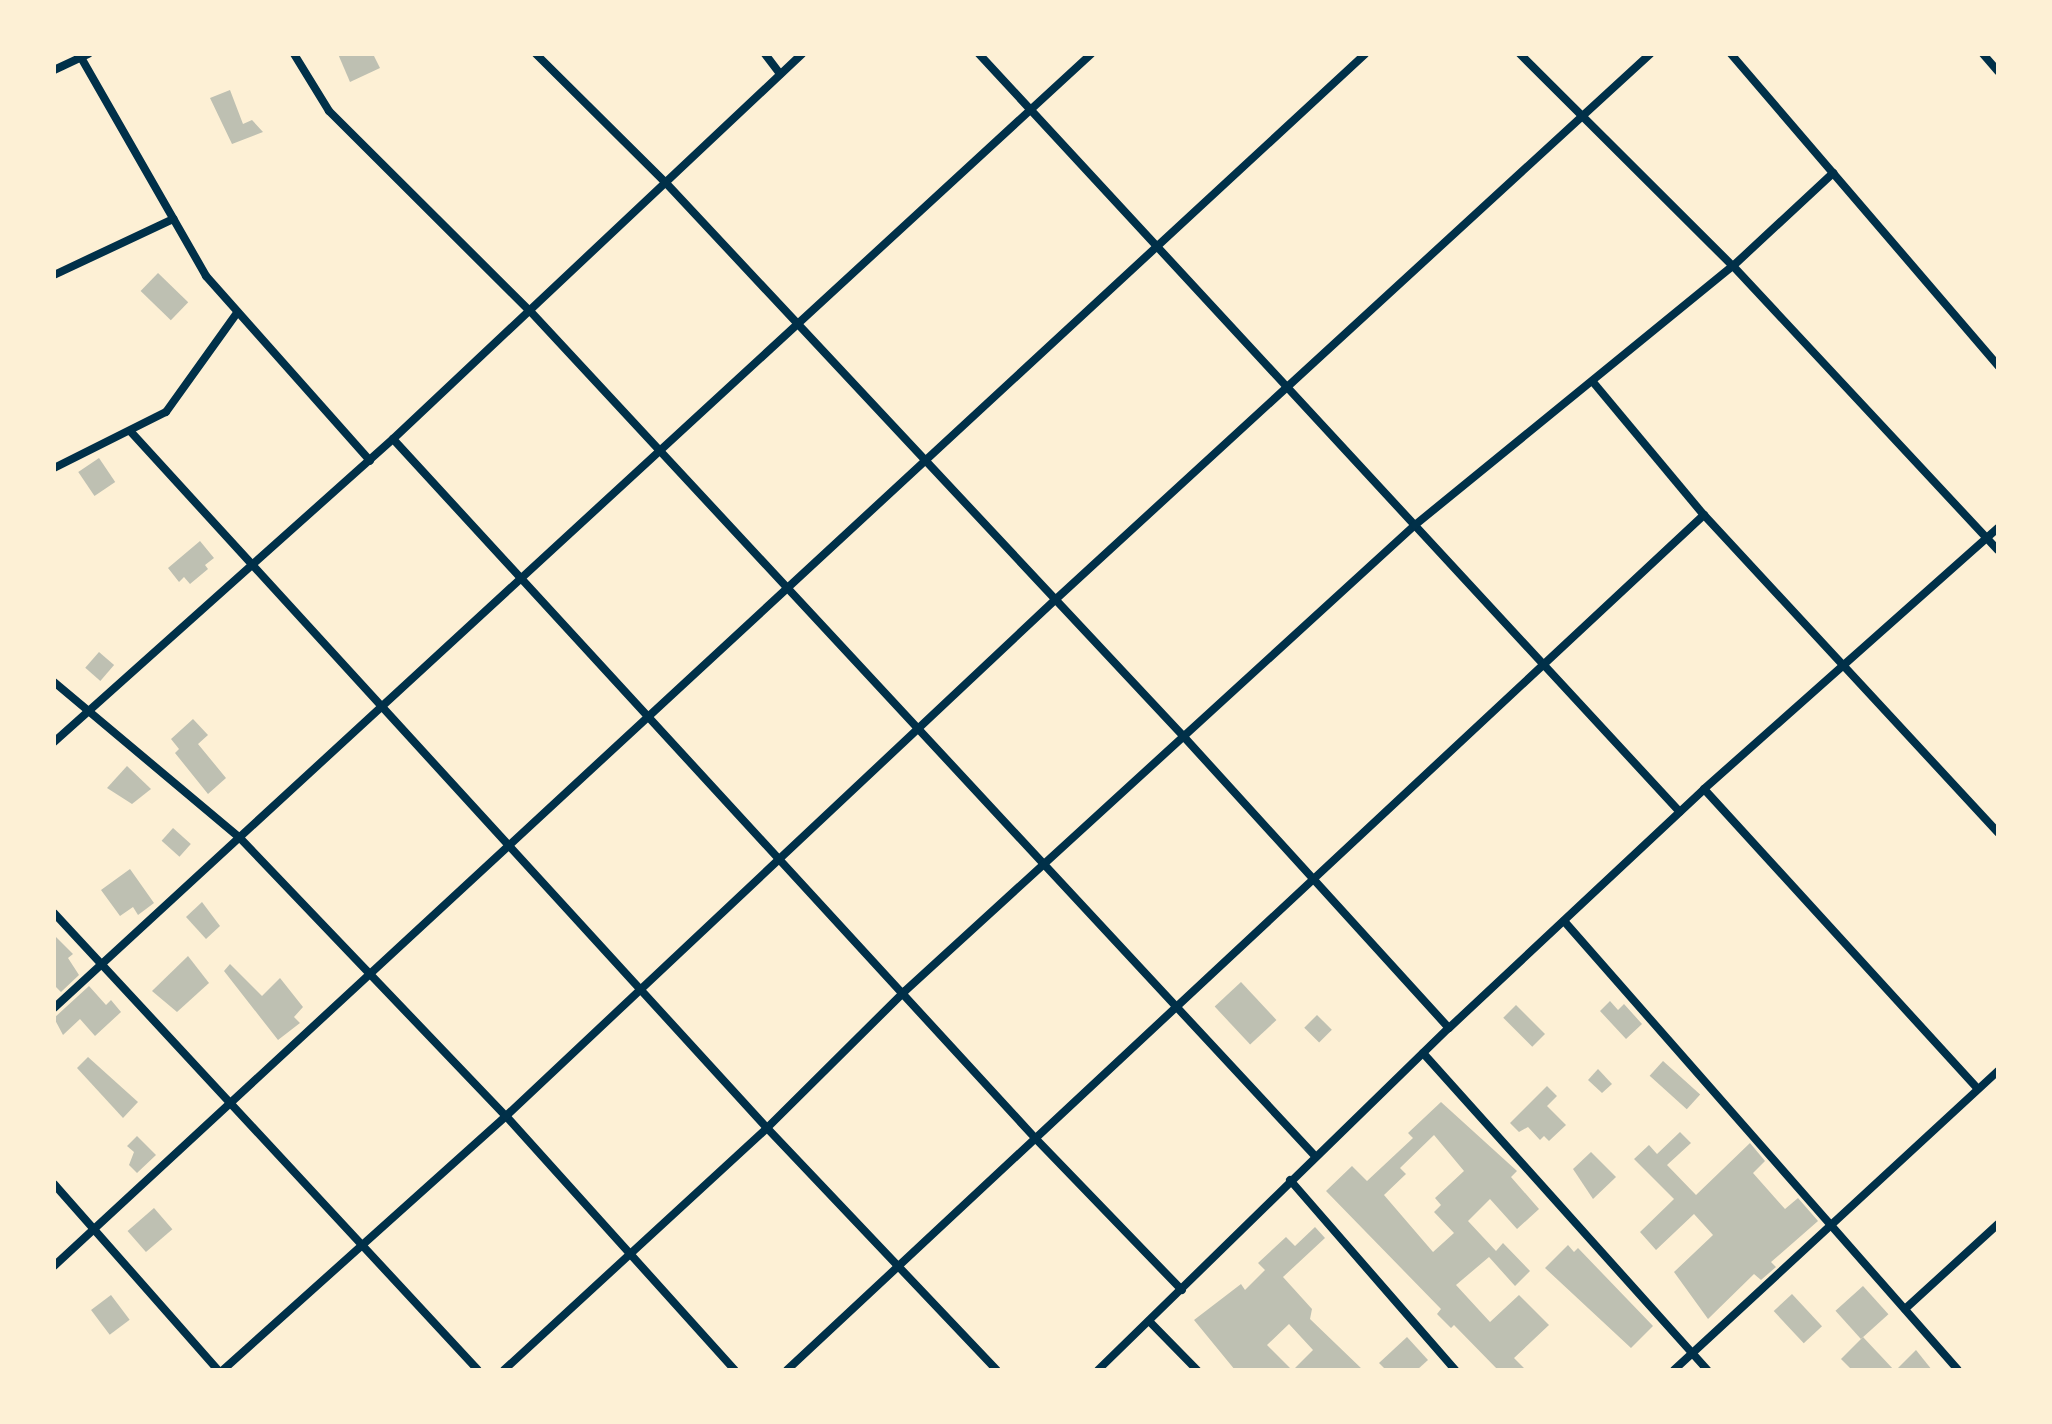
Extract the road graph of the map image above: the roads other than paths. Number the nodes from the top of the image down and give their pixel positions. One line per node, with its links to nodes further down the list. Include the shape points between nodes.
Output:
1 (294, 54): 24 (street, via 312,91 329,111)
2 (536, 54): 19 (street)
3 (765, 54): 15 (street)
4 (802, 54): 15 (street)
5 (979, 54): 16 (street)
6 (1091, 54): 16 (street)
7 (1520, 54): 17 (street)
8 (1650, 54): 17 (street)
9 (1731, 54): 18 (street)
10 (1983, 54): 14 (street)
11 (83, 55): 13 (street); 20 (street)
12 (1358, 56): 21 (street)
13 (54, 70)
14 (1998, 71)
15 (780, 74): 19 (street)
16 (1032, 111): 21 (street); 26 (street)
17 (1580, 113): 22 (street); 29 (street)
18 (1833, 173): 22 (street); 27 (street)
19 (666, 183): 24 (street); 26 (street)
20 (173, 219): 23 (street); 25 (street, via 206,276)
21 (1155, 247): 29 (street); 34 (street)
22 (1733, 266): 28 (street); 39 (street)
23 (54, 275)
24 (531, 312): 31 (street); 32 (street)
25 (237, 313): 30 (street, via 177,402); 33 (street)
26 (796, 325): 32 (street); 34 (street)
27 (1998, 366)
28 (1593, 382): 36 (street); 37 (street)
29 (1286, 388): 37 (street); 44 (street)
30 (131, 432): 35 (street); 41 (street)
31 (393, 439): 33 (street); 42 (street)
32 (659, 451): 42 (street); 43 (street)
33 (370, 461): 41 (street)
34 (926, 461): 43 (street); 44 (street)
35 (54, 468)
36 (1704, 515): 45 (street); 46 (street)
37 (1415, 525): 45 (street); 52 (street)
38 (1998, 528): 39 (street)
39 (1987, 538): 40 (street); 46 (street)
40 (1998, 550)
41 (255, 565): 48 (street); 49 (street)
42 (522, 579): 48 (street); 50 (street)
43 (785, 589): 50 (street); 51 (street)
44 (1055, 600): 51 (street); 52 (street)
45 (1541, 664): 55 (street); 61 (street)
46 (1843, 667): 54 (street); 56 (street)
47 (54, 682): 49 (street)
48 (379, 705): 57 (street); 58 (street)
49 (92, 713): 53 (street); 57 (street)
50 (649, 718): 58 (street); 59 (street)
51 (917, 729): 59 (street); 60 (street)
52 (1185, 738): 60 (street); 61 (street)
53 (54, 742)
54 (1704, 789): 55 (street); 73 (street)
55 (1680, 812): 63 (street)
56 (1998, 833)
57 (239, 837): 64 (street); 65 (street)
58 (509, 847): 65 (street); 66 (street)
59 (777, 859): 66 (street); 67 (street)
60 (1046, 867): 67 (street); 68 (street)
61 (1312, 877): 68 (street); 70 (street)
62 (54, 913): 64 (street)
63 (1564, 921): 70 (street); 81 (street)
64 (103, 963): 69 (street); 74 (street)
65 (371, 975): 74 (street); 75 (street)
66 (640, 990): 75 (street); 76 (street)
67 (905, 991): 76 (street); 77 (street)
68 (1175, 1007): 77 (street); 78 (street)
69 (54, 1008)
70 (1449, 1028): 71 (street)
71 (1423, 1053): 78 (street); 91 (street)
72 (1998, 1071): 73 (street)
73 (1978, 1089): 81 (street)
74 (232, 1105): 83 (street); 84 (street)
75 (506, 1116): 84 (street); 85 (street)
76 (767, 1128): 85 (street); 87 (street)
77 (1036, 1139): 87 (street); 88 (street)
78 (1315, 1156): 79 (street)
79 (1290, 1180): 88 (street); 100 (street)
80 (54, 1184): 83 (street)
81 (1834, 1223): 89 (street); 91 (street)
82 (1998, 1224): 89 (street)
83 (95, 1228): 86 (street); 92 (street)
84 (363, 1245): 92 (street); 93 (street)
85 (628, 1257): 94 (street); 95 (street)
86 (54, 1266)
87 (898, 1266): 96 (street); 97 (street)
88 (1182, 1290): 90 (street)
89 (1905, 1309): 103 (street)
90 (1149, 1321): 98 (street); 99 (street)
91 (1693, 1353): 101 (street); 102 (street)
92 (220, 1370)
93 (478, 1370)
94 (504, 1370)
95 (735, 1370)
96 (787, 1370)
97 (997, 1370)
98 (1098, 1370)
99 (1197, 1370)
100 (1455, 1370)
101 (1674, 1370)
102 (1707, 1370)
103 (1958, 1370)

